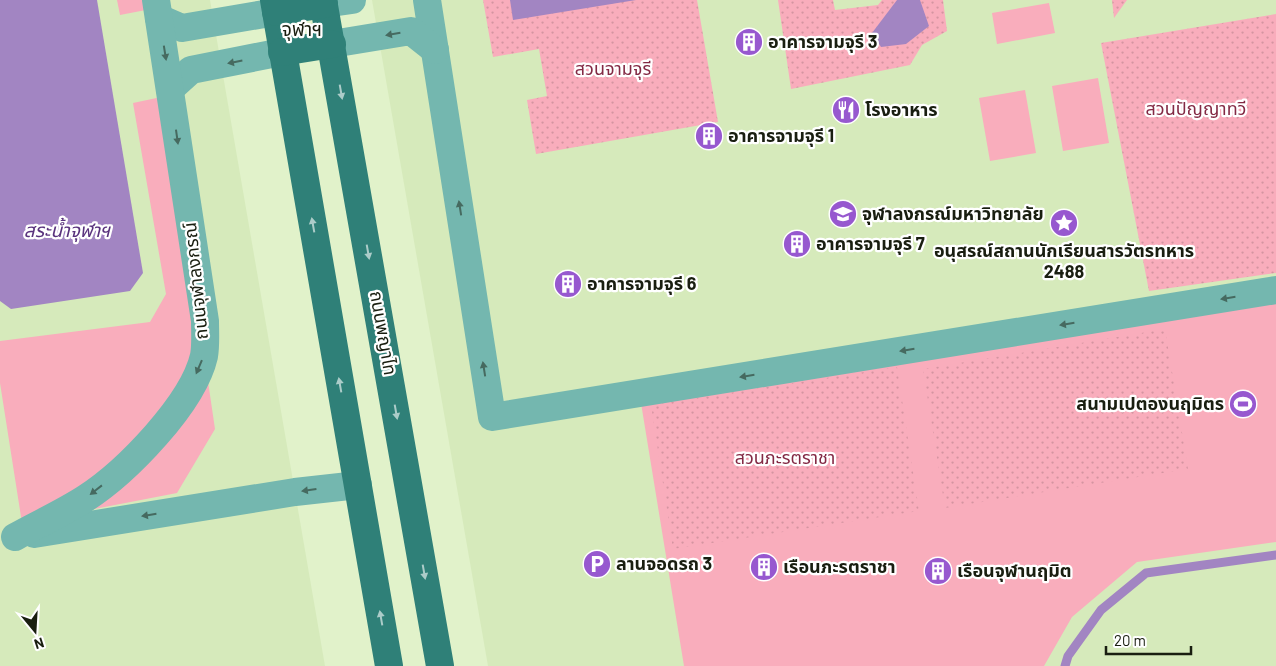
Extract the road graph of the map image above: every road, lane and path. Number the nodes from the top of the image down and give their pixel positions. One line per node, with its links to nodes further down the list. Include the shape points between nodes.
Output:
1 (352, 0): 3 (street)
2 (427, 0): 7 (street)
3 (324, 2): 4 (main road); 6 (main road, ถนนพญาไท)
4 (275, 6): 5 (street, ถนนจุฬาลงกรณ์, via 182,28); 8 (main road)
5 (157, 9): 9 (street, ถนนจุฬาลงกรณ์, one-way to 9)
6 (332, 44): 7 (street, one-way to 6, via 411,31); 8 (main road); 14 (main road, ถนนพญาไท, one-way to 14)
7 (436, 50): 10 (street, one-way to 7, via 492,417)
8 (282, 52): 9 (street, one-way to 9, via 192,70); 11 (main road, one-way to 8)
9 (170, 89): 12 (street, ถนนจุฬาลงกรณ์, one-way to 12, via 205,321 204,356 173,413 130,464 86,498)
10 (1276, 290)
11 (358, 485): 12 (street, one-way to 12, via 295,492); 13 (main road, one-way to 11)
12 (8, 538)
13 (389, 666)
14 (440, 666)

